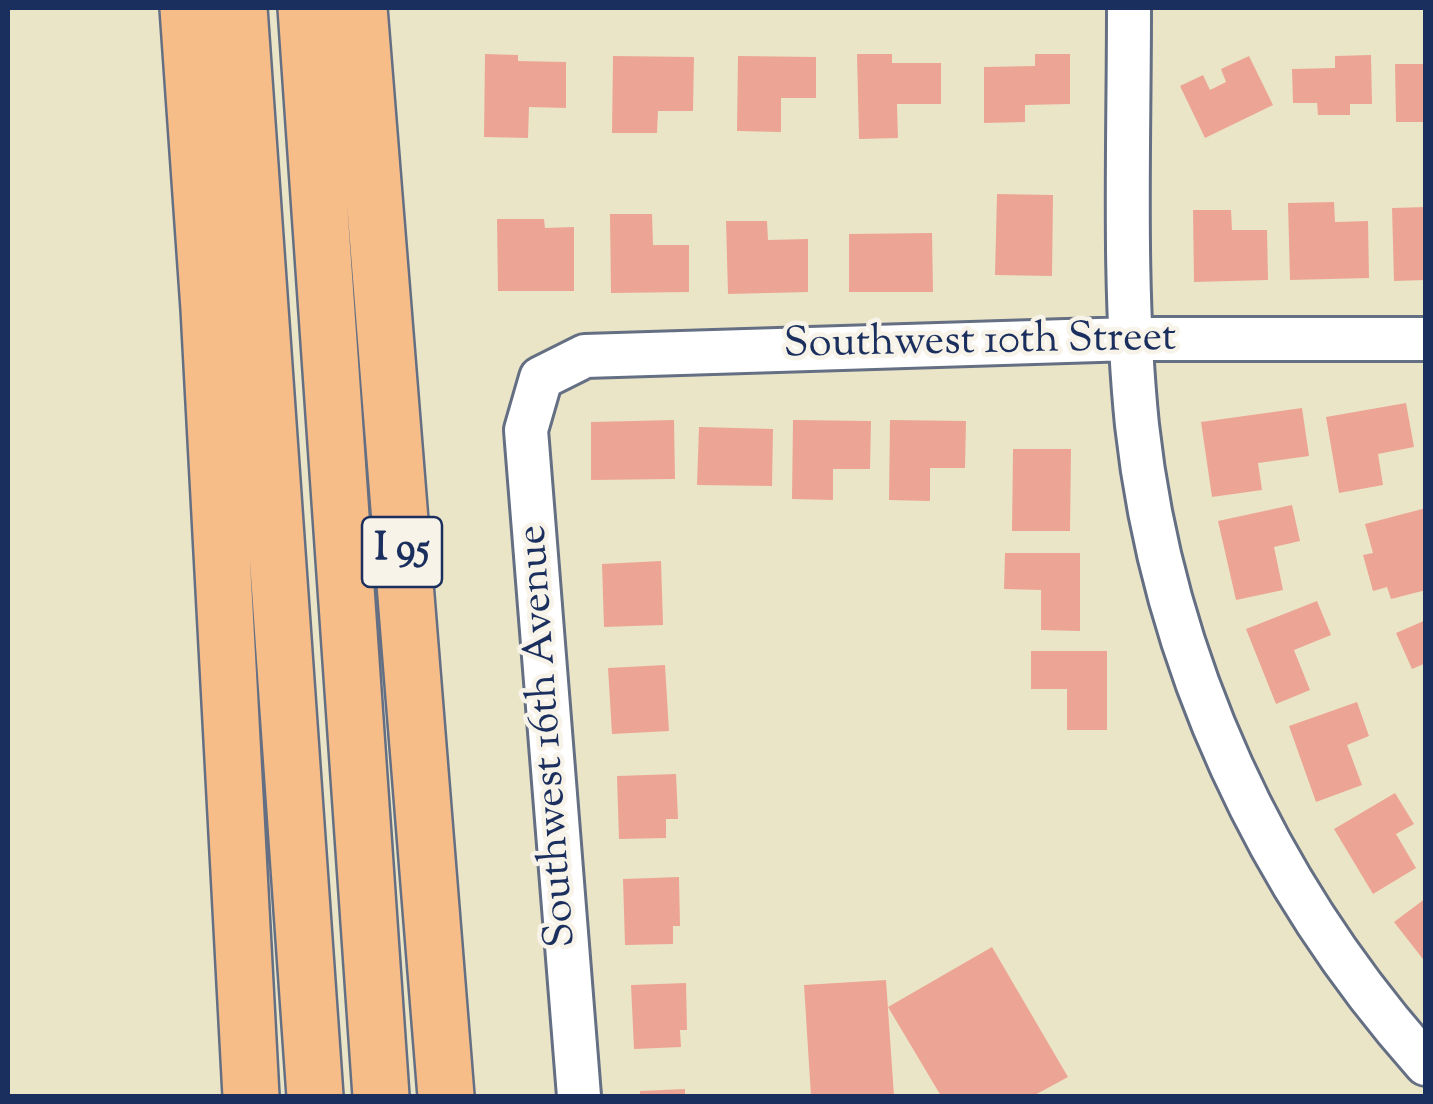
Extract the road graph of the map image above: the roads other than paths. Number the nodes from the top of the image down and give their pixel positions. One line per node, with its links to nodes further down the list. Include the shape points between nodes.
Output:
1 (188, 8): 10 (highway)
2 (239, 8): 11 (highway)
3 (306, 8): 12 (highway)
4 (359, 8): 13 (highway, I 95)
5 (1129, 8): 6 (street)
6 (1130, 339): 7 (street, Southwest 10th Street); 8 (street, Southwest 10th Street, via 585,356); 9 (street, via 1152,524 1196,681 1233,772 1329,942)
7 (1426, 339)
8 (541, 378): 14 (street, Southwest 16th Avenue, via 526,430)
9 (1426, 1064)
10 (252, 1096)
11 (315, 1096)
12 (381, 1096)
13 (446, 1096)
14 (578, 1096)

